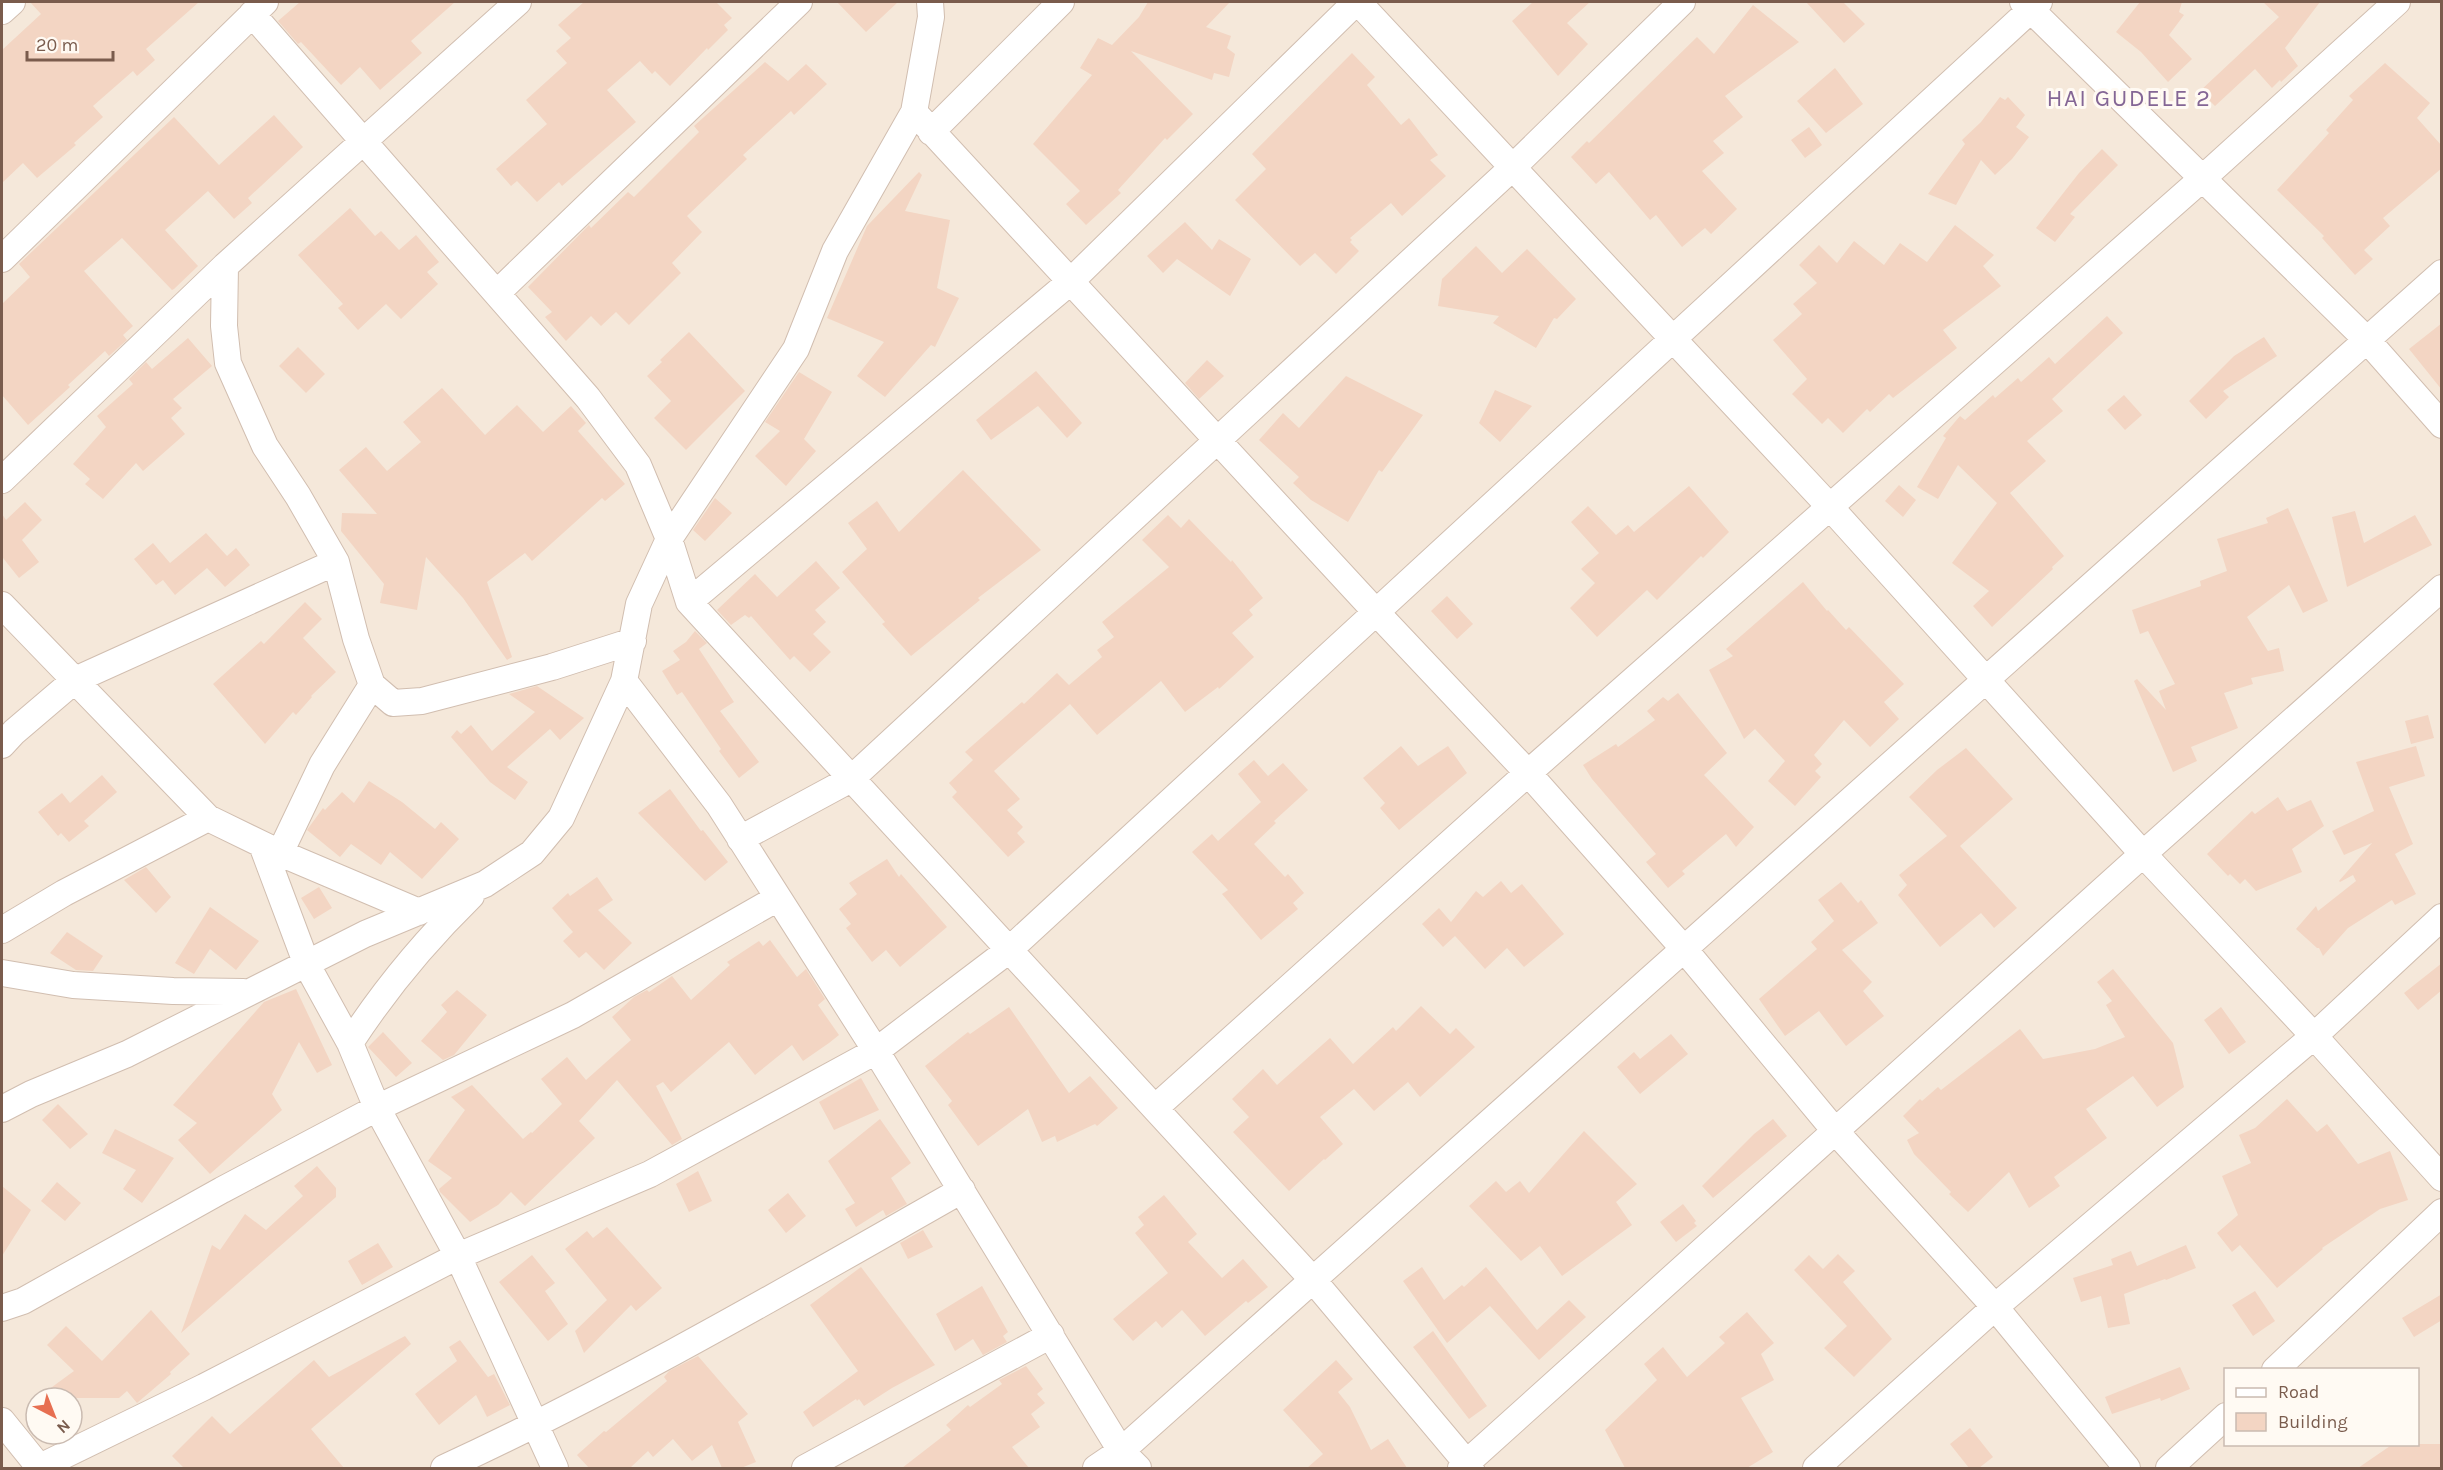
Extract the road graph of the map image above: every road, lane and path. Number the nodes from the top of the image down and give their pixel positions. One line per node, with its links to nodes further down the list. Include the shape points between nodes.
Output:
1 (12, 2): 11 (street)
2 (518, 2): 14 (street)
3 (799, 2): 21 (street)
4 (930, 2): 12 (street, via 931,17)
5 (1061, 2): 13 (street)
6 (1357, 2): 15 (street); 20 (street)
7 (1682, 2): 15 (street)
8 (2397, 2): 16 (street)
9 (2031, 4): 16 (street); 22 (street)
10 (258, 8): 14 (street); 17 (street)
11 (2, 11)
12 (914, 112): 13 (street); 27 (street, via 835,251 796,349)
13 (931, 132): 20 (street)
14 (363, 141): 18 (street); 21 (street)
15 (1512, 167): 22 (street); 40 (street)
16 (2204, 177): 23 (street); 26 (street)
17 (2, 259)
18 (225, 266): 25 (street); 28 (street, via 228,363 265,446)
19 (2442, 273): 23 (street)
20 (1070, 282): 30 (street); 32 (street)
21 (498, 292): 27 (street, via 588,398 638,465)
22 (1673, 339): 26 (street); 32 (street)
23 (2367, 340): 24 (street); 35 (street)
24 (2442, 425)
25 (2, 480)
26 (1830, 507): 35 (street); 39 (street)
27 (669, 539): 30 (street); 33 (street, via 639,604)
28 (336, 562): 34 (street); 37 (street)
29 (2442, 588): 44 (street)
30 (689, 602): 40 (street)
31 (2, 605): 34 (street)
32 (1376, 612): 39 (street); 51 (street)
33 (633, 640): 36 (street); 37 (street, via 552,667 422,701 393,703)
34 (75, 680): 38 (street); 41 (street)
35 (1986, 680): 44 (street); 50 (street)
36 (624, 681): 42 (street, via 719,805); 45 (street, via 561,818 532,853)
37 (372, 685): 43 (street)
38 (2, 745)
39 (1528, 773): 50 (street); 59 (street)
40 (851, 779): 42 (street); 51 (street)
41 (208, 818): 43 (street); 49 (street)
42 (740, 839): 46 (street)
43 (271, 849): 47 (street); 52 (street)
44 (2143, 854): 55 (street); 61 (street)
45 (485, 884): 47 (street); 56 (street, via 428,939 378,999)
46 (778, 898): 57 (street); 58 (street, via 573,1015)
47 (419, 912): 52 (street, via 365,934)
48 (2442, 917): 55 (street)
49 (2, 930)
50 (1684, 949): 61 (street); 66 (street)
51 (1009, 950): 57 (street); 59 (street)
52 (307, 965): 54 (street); 56 (street)
53 (2, 973): 54 (street, via 73,985)
54 (247, 992): 60 (street, via 127,1054)
55 (2314, 1036): 62 (street); 67 (street)
56 (350, 1043): 58 (street)
57 (876, 1051): 63 (street); 65 (street, via 650,1174)
58 (377, 1108): 65 (street); 68 (street, via 23,1302)
59 (1155, 1108): 66 (street)
60 (2, 1109)
61 (1836, 1132): 67 (street); 75 (street)
62 (2442, 1178)
63 (962, 1190): 69 (street); 73 (street, via 726,1325)
64 (2442, 1212): 70 (street)
65 (458, 1256): 73 (street); 76 (street)
66 (1313, 1280): 74 (street); 75 (street)
67 (1995, 1307): 81 (street); 82 (street)
68 (2, 1308)
69 (1051, 1335): 74 (street); 79 (street)
70 (2277, 1368)
71 (2224, 1418): 83 (street)
72 (2, 1421): 76 (street)
73 (534, 1427): 77 (street); 78 (street)
74 (1130, 1460): 80 (street)
75 (1466, 1467)
76 (40, 1468)
77 (444, 1468)
78 (555, 1468)
79 (805, 1468)
80 (1096, 1468)
81 (1816, 1468)
82 (2127, 1468)
83 (2169, 1468)

